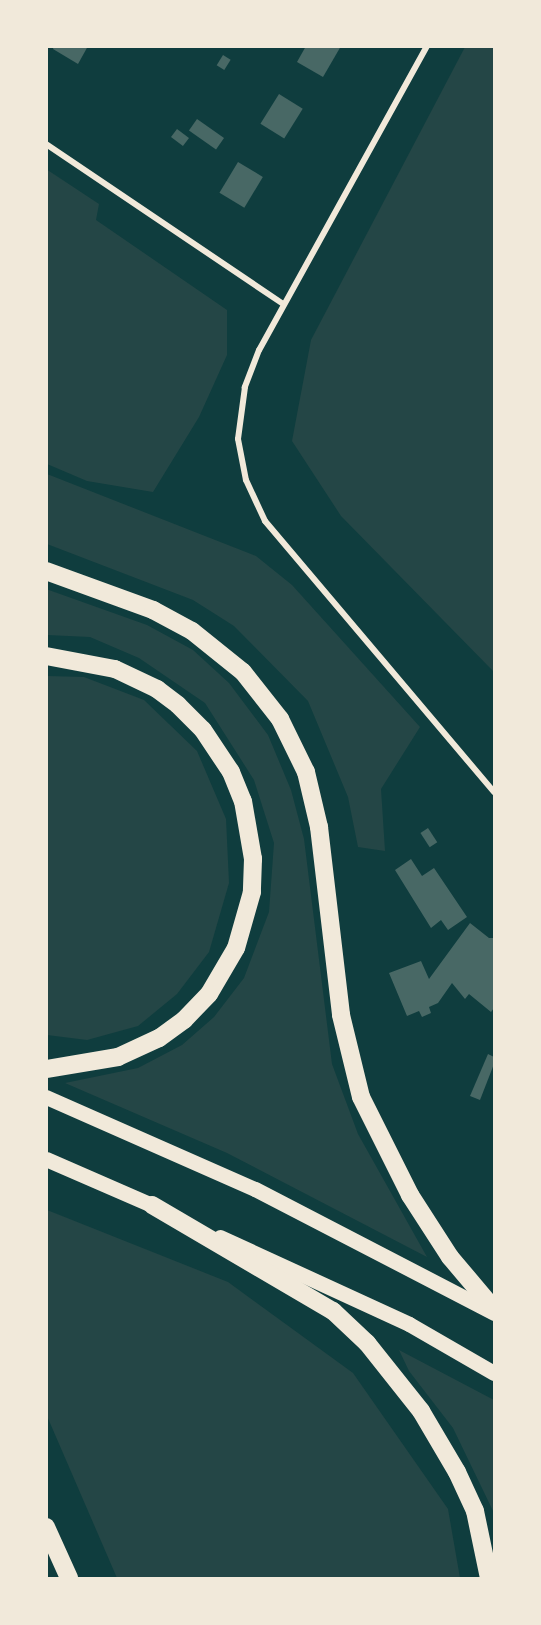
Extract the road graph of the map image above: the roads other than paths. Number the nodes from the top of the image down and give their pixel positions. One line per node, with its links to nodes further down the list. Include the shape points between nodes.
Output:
1 (427, 46): 3 (street)
2 (46, 144): 3 (street)
3 (282, 303): 6 (street, via 259,350 240,412 240,452 254,503 337,610)
4 (46, 571): 11 (highway, via 153,610 192,631 243,672 280,719 306,772 319,828 341,1015 361,1097 410,1195 450,1257)
5 (46, 656): 7 (highway, via 116,669 178,705 203,730 231,772 243,801 254,859 252,892 237,948 209,994 184,1020 159,1038 118,1057)
6 (495, 792)
7 (46, 1069)
8 (46, 1097): 11 (main road, via 255,1189)
9 (46, 1159): 10 (main road)
10 (152, 1205): 12 (main road, via 409,1324); 15 (highway, via 333,1311 367,1343 421,1411 458,1472 475,1511)
11 (495, 1311)
12 (495, 1373)
13 (46, 1527): 14 (highway)
14 (69, 1578)
15 (489, 1578)

